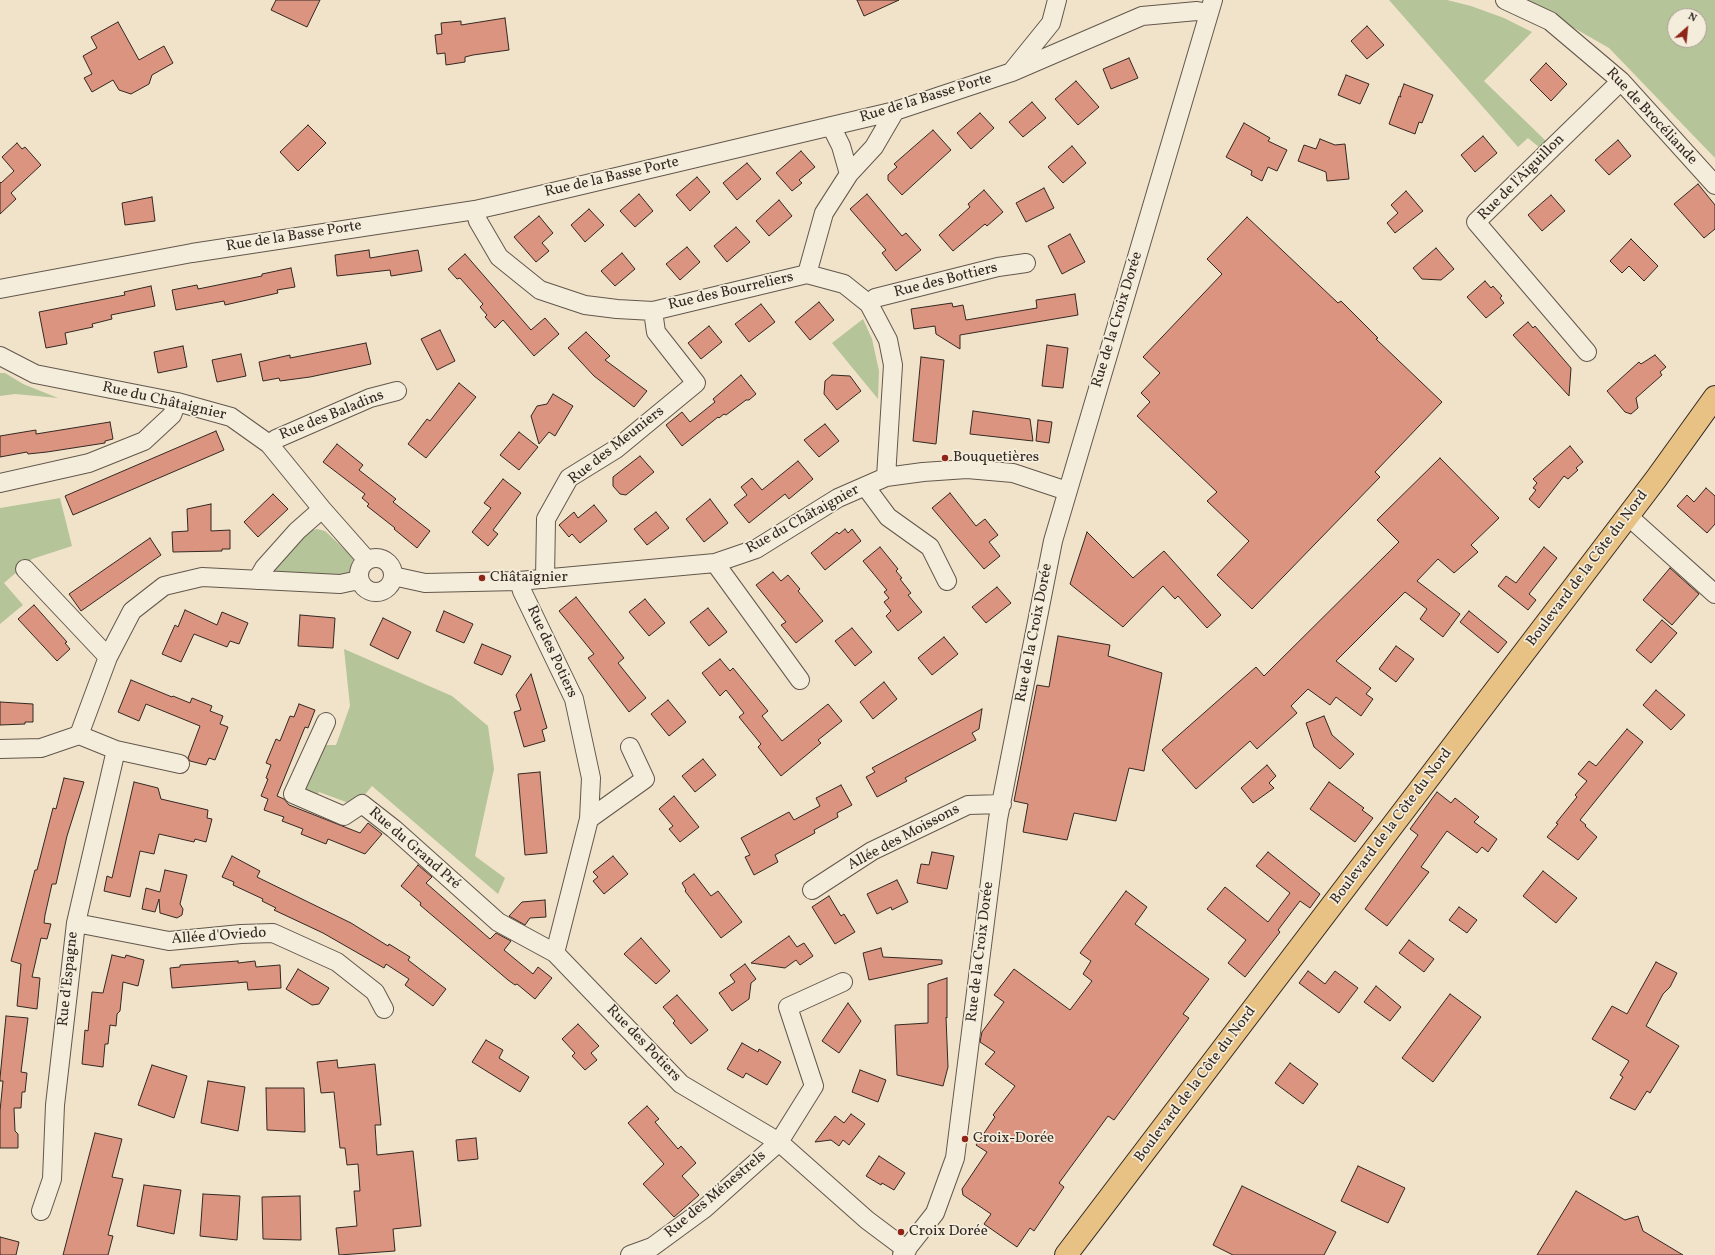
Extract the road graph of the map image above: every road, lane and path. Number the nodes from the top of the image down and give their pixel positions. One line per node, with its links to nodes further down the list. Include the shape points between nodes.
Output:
1 (1057, 0): 4 (street, via 1051,23)
2 (1505, 0): 5 (street, Rue de Brocéliande, via 1550,21)
3 (1210, 7): 4 (street, Rue de la Basse Porte, via 1197,11 1142,16); 25 (street, Rue de la Croix Dorée)
4 (1012, 72): 6 (street, Rue de la Basse Porte)
5 (1620, 81): 9 (street, Rue de Brocéliande); 16 (street, Rue de l'Aiguillon, via 1476,222)
6 (895, 111): 7 (street, Rue de la Basse Porte); 8 (street, Rue des Bourreliers, via 874,147)
7 (831, 126): 8 (street, via 841,146); 10 (street, Rue de la Basse Porte)
8 (849, 174): 12 (street, Rue des Bourreliers, via 824,213)
9 (1715, 185)
10 (475, 210): 13 (street, Rue de la Basse Porte, via 192,253); 15 (street, Rue des Bourreliers, via 478,221 499,257 540,290 585,305)
11 (1026, 263): 14 (street, Rue des Bottiers, via 998,267 875,298)
12 (807, 274): 14 (street, via 844,284); 15 (street, Rue des Bourreliers)
13 (0, 289)
14 (869, 304): 22 (street, via 888,340 893,365)
15 (653, 311): 32 (street, Rue des Meuniers, via 656,332 696,383 616,449 569,478 546,519)
16 (1588, 352)
17 (0, 356): 20 (street, Rue du Châtaignier, via 35,374)
18 (397, 391): 21 (street, Rue des Baladins, via 370,398)
19 (1715, 397): 27 (main road, Boulevard de la Côte du Nord)
20 (177, 402): 21 (street, Rue du Châtaignier, via 231,417); 23 (street, via 172,414 144,441 89,463)
21 (269, 444): 26 (street, Rue du Châtaignier)
22 (886, 477): 24 (street, Rue du Châtaignier); 25 (street, Rue du Châtaignier, via 967,469 1013,473)
23 (0, 483)
24 (865, 486): 29 (street, Rue du Châtaignier, via 838,498 756,550); 36 (street, via 888,517 930,547)
25 (1066, 491): 46 (street, Rue de la Croix Dorée, via 1051,549)
26 (322, 509): 28 (street, Rue du Châtaignier); 33 (street, via 297,530 264,568)
27 (1628, 516): 37 (street); 55 (main road, Boulevard de la Côte du Nord)
28 (367, 560): 31 (street, via 382,559 392,569); 34 (street, via 359,569)
29 (715, 563): 32 (street, Rue du Châtaignier); 39 (street)
30 (25, 569): 38 (street)
31 (393, 576): 34 (street, via 389,587 378,593 366,590); 35 (street, Rue du Châtaignier, via 425,583)
32 (545, 579): 35 (street, Rue du Châtaignier)
33 (257, 580): 34 (street, via 340,584); 38 (street, via 202,577 164,586 132,611)
34 (359, 580)
35 (519, 581): 47 (street, Rue des Potiers, via 574,699 591,778)
36 (947, 581)
37 (1715, 594)
38 (108, 657): 41 (street)
39 (800, 680)
40 (326, 722): 50 (street, Rue du Grand Pré, via 293,794 344,816 362,804 394,829 498,922)
41 (79, 735): 43 (street, via 41,748); 44 (street)
42 (630, 747): 47 (street, via 645,779)
43 (0, 749)
44 (116, 750): 45 (street); 49 (street, Rue d'Espagne)
45 (180, 764)
46 (1002, 804): 48 (street, Allée des Moissons, via 968,805 872,851); 56 (street, Rue de la Croix Dorée, via 955,1158 935,1213)
47 (589, 819): 50 (street, Rue des Potiers)
48 (812, 890)
49 (76, 922): 52 (street, Allée d'Oviedo, via 169,941 273,933 337,962 376,992); 54 (street, Rue d'Espagne, via 55,1105 52,1179)
50 (555, 953): 53 (street, Rue des Potiers, via 681,1084)
51 (843, 982): 53 (street, Rue des Ménestrels, via 788,1007 814,1086)
52 (384, 1010)
53 (779, 1142): 56 (street, Rue des Potiers); 57 (street, Rue des Ménestrels, via 704,1209 652,1247)
54 (41, 1211)
55 (1070, 1251)
56 (905, 1252)
57 (630, 1255)

